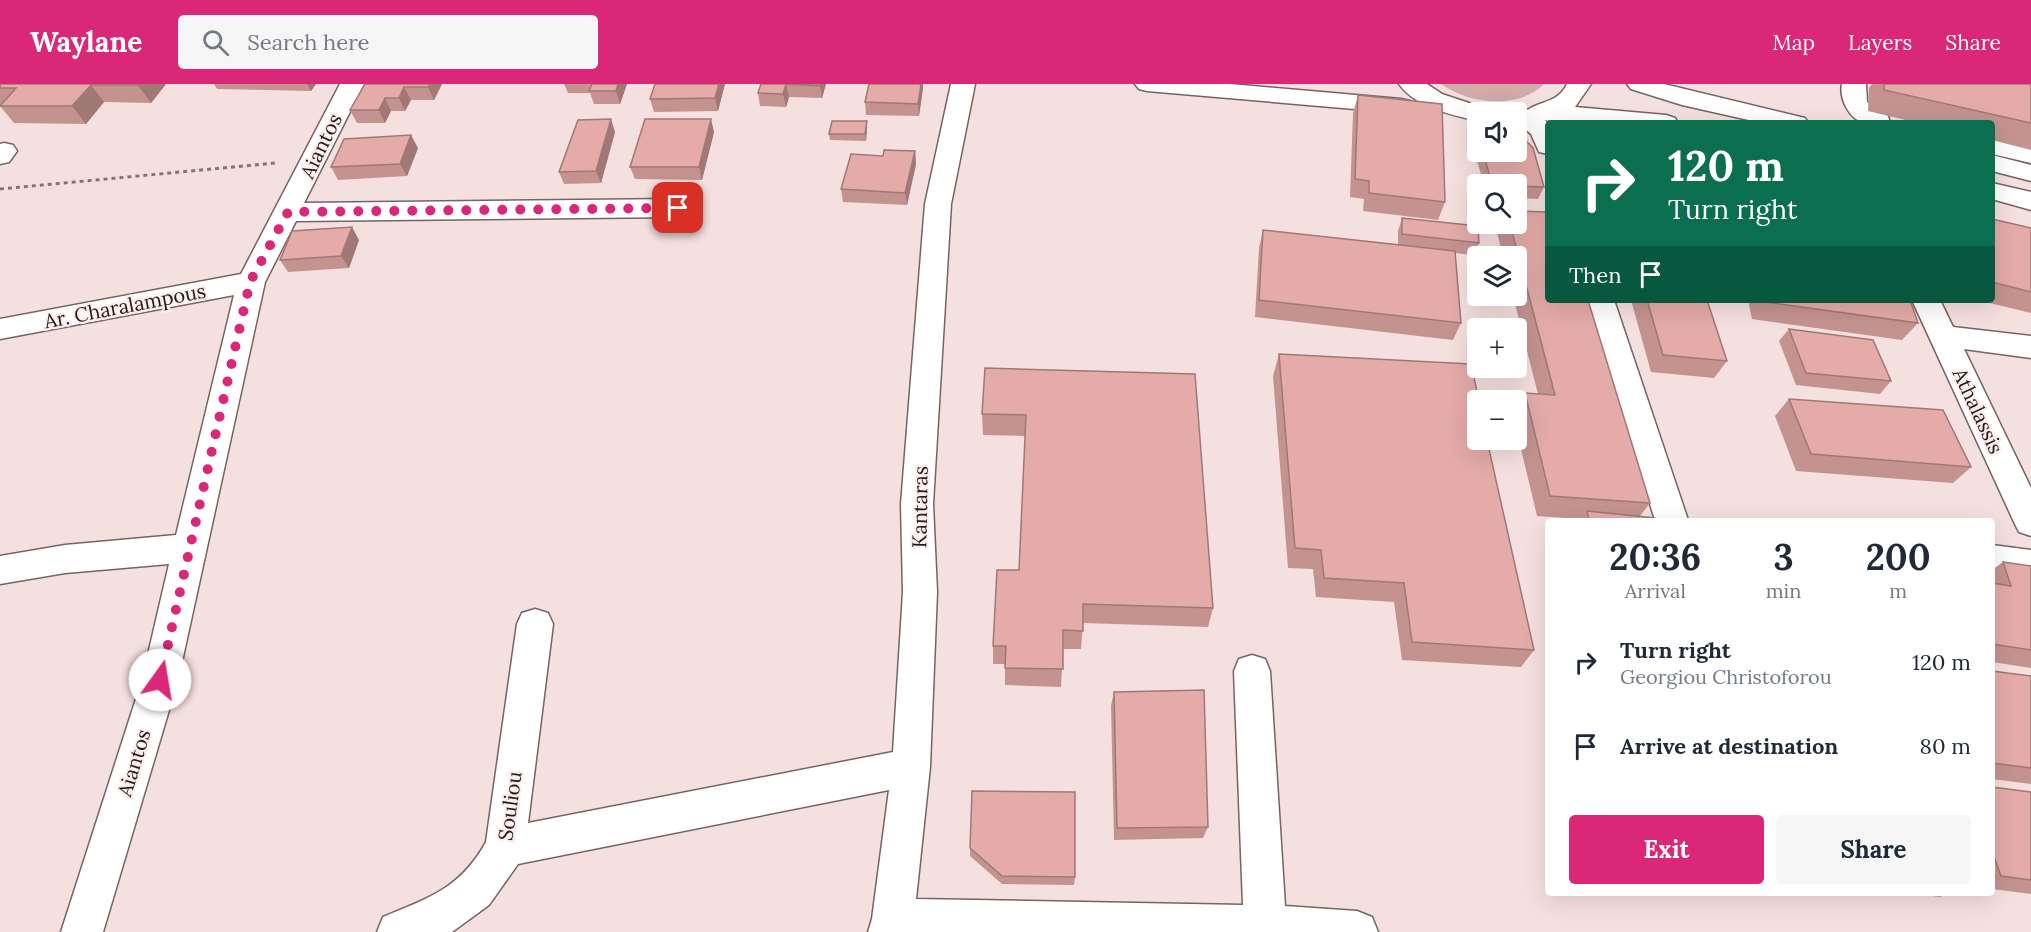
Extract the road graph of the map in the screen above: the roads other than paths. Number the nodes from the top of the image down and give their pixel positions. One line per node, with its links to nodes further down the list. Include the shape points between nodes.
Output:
1 (352, 84): 24 (street, Aiantos)
2 (963, 84): 40 (street, Kantaras, via 938,204 917,504 920,592)
3 (1147, 84): 9 (street)
4 (1411, 84): 8 (street, via 1433,99)
5 (1579, 84): 10 (street, via 1563,105)
6 (1639, 84): 14 (street)
7 (1854, 84): 15 (street, via 1852,90 1859,109)
8 (1467, 112)
9 (1467, 113)
10 (1527, 115)
11 (1527, 116): 13 (street, via 1600,114)
12 (1527, 118): 16 (street)
13 (1644, 120)
14 (1782, 120)
15 (1877, 120)
16 (1545, 138)
17 (1995, 147): 18 (street)
18 (2031, 155)
19 (1995, 164): 20 (street)
20 (2031, 173)
21 (1995, 193): 22 (street)
22 (2031, 201)
23 (678, 208): 24 (street)
24 (288, 212): 25 (street, Aiantos)
25 (250, 282): 28 (street, Ar. Charalampous); 34 (street, Aiantos)
26 (1601, 303): 32 (street)
27 (1927, 303): 29 (street, Athalassis)
28 (0, 329)
29 (1942, 336): 30 (street); 31 (street, Athalassis)
30 (2031, 347)
31 (2023, 489): 33 (street, Athalassis)
32 (1674, 518)
33 (2031, 522)
34 (191, 548): 37 (street, via 65,559); 44 (street, Aiantos, via 160,680)
35 (1995, 559): 36 (street)
36 (2031, 564)
37 (0, 570)
38 (535, 624): 41 (street, Souliou)
39 (1252, 671): 43 (street)
40 (911, 767): 41 (street); 42 (street, Kantaras)
41 (506, 847): 45 (street, Souliou, via 496,867 468,897 432,921)
42 (891, 925): 43 (street)
43 (1265, 926): 46 (street)
44 (82, 932)
45 (398, 932)
46 (1357, 932)

